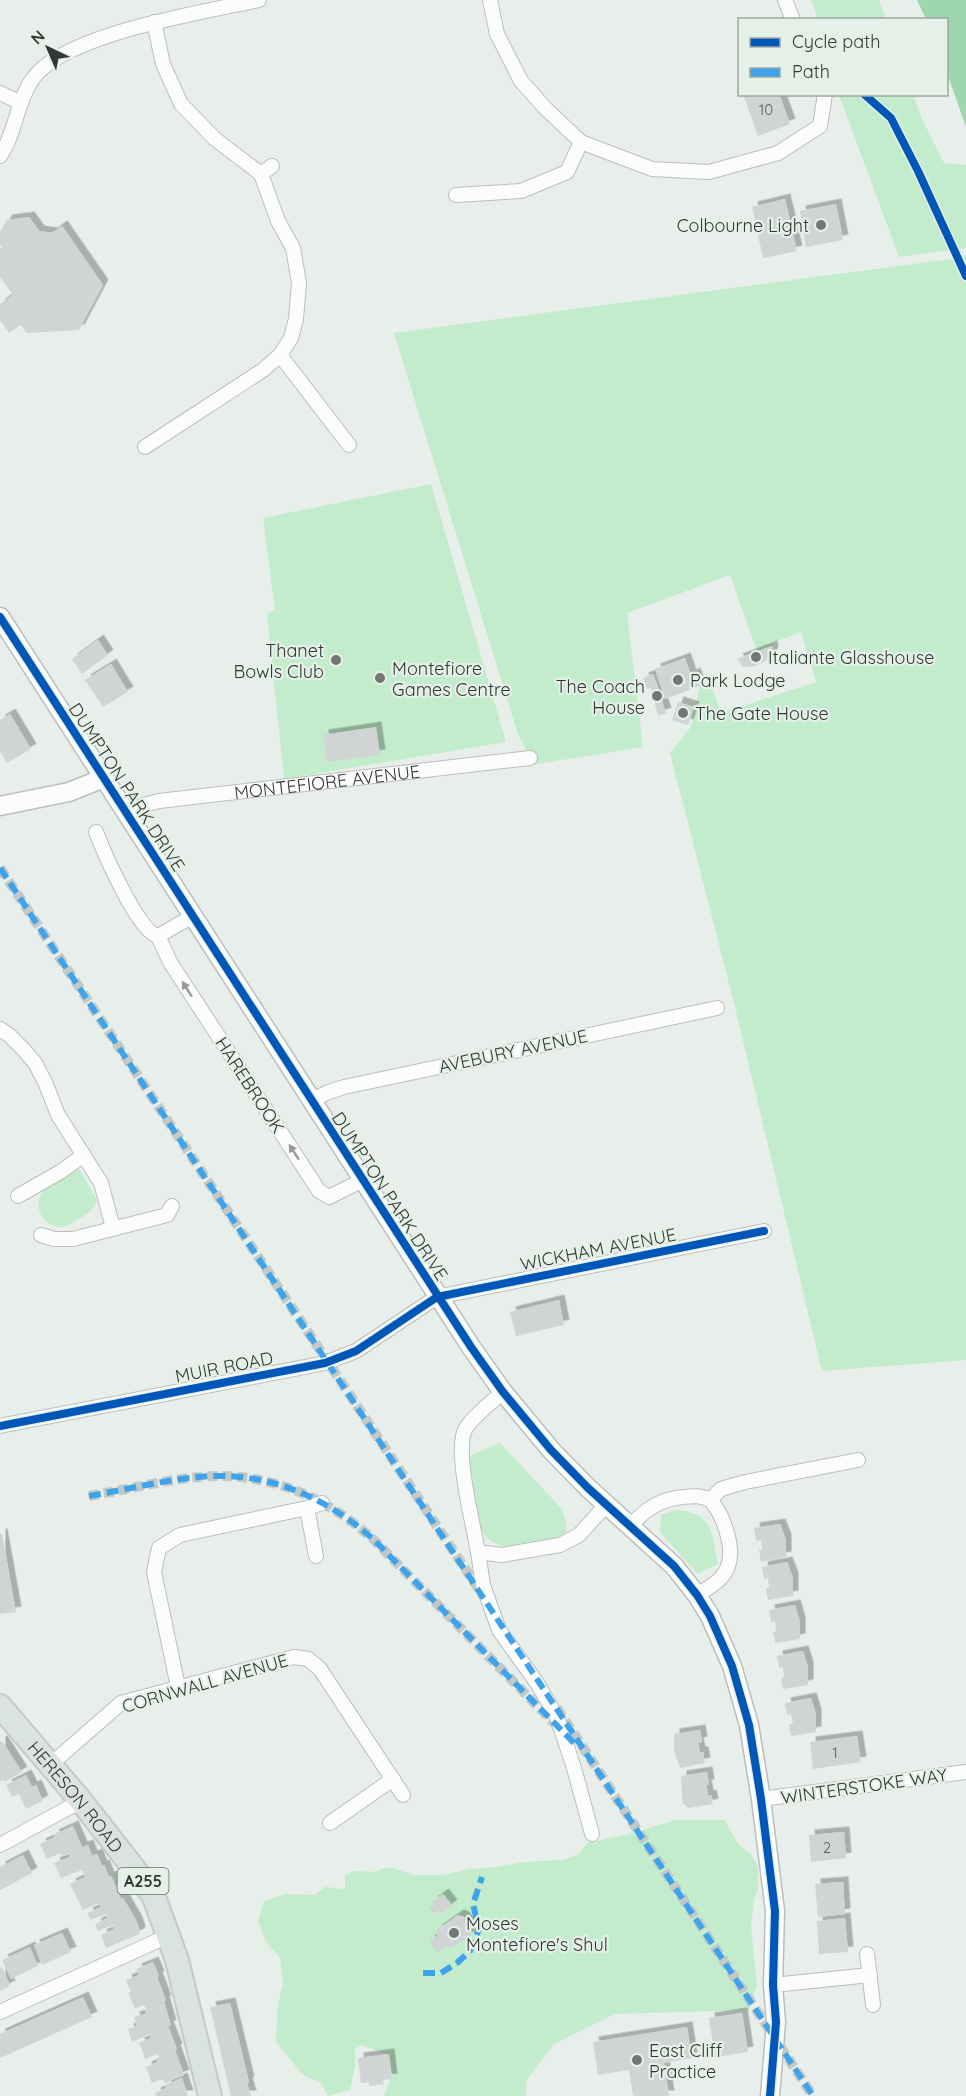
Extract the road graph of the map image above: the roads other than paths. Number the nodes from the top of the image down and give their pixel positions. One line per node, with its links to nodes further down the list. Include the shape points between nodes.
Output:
1 (259, 0): 4 (street)
2 (490, 0): 10 (street, via 497,34 521,81)
3 (785, 0): 5 (street)
4 (231, 3): 6 (street)
5 (793, 18)
6 (154, 22): 9 (street, via 108,35 44,65 31,80); 13 (street, via 163,64 181,104 215,140 266,170 278,221 293,248 299,283 291,338)
7 (0, 93): 9 (street)
8 (825, 96): 10 (street, via 820,126 778,153 709,172 652,169)
9 (21, 103): 11 (street)
10 (581, 142): 12 (street, via 567,172 521,192)
11 (0, 156)
12 (456, 195)
13 (280, 355): 14 (street); 15 (street)
14 (349, 445)
15 (145, 447)
16 (0, 617): 18 (street, DUMPTON PARK DRIVE)
17 (530, 758): 20 (street, MONTEFIORE AVENUE, via 159,801)
18 (104, 778): 19 (street, via 76,790); 20 (street, DUMPTON PARK DRIVE)
19 (0, 806)
20 (127, 814): 22 (street, DUMPTON PARK DRIVE)
21 (96, 832): 23 (street, HAREBROOK, via 123,891 149,932)
22 (193, 916): 23 (street); 26 (street, DUMPTON PARK DRIVE)
23 (158, 936): 28 (street, HAREBROOK, one-way to 23, via 329,1197 319,1191 170,962)
24 (717, 1008): 26 (street, AVEBURY AVENUE, via 344,1087)
25 (0, 1029): 27 (street, via 35,1064 58,1115)
26 (312, 1101): 28 (street, DUMPTON PARK DRIVE)
27 (84, 1155): 29 (street); 31 (street, via 101,1183)
28 (363, 1180): 34 (street, DUMPTON PARK DRIVE)
29 (18, 1197)
30 (172, 1206): 31 (street, via 167,1215)
31 (113, 1228): 33 (street, via 73,1239)
32 (764, 1231): 34 (street, WICKHAM AVENUE)
33 (41, 1234)
34 (437, 1297): 35 (street, DUMPTON PARK DRIVE); 36 (street, MUIR ROAD, via 356,1351 325,1363)
35 (503, 1392): 40 (street, DUMPTON PARK DRIVE, via 558,1458); 43 (street, via 473,1419 463,1436 462,1460)
36 (0, 1426)
37 (858, 1460): 38 (street, via 737,1484 721,1489)
38 (710, 1500): 42 (street, via 695,1496 660,1501); 45 (street, via 722,1517 728,1567)
39 (322, 1503): 41 (street)
40 (607, 1504): 42 (street, DUMPTON PARK DRIVE); 43 (street, via 579,1535 560,1545 502,1555)
41 (307, 1508): 44 (street); 46 (street, via 180,1535 159,1548 154,1572)
42 (630, 1526): 45 (street, DUMPTON PARK DRIVE, via 674,1566)
43 (478, 1552): 55 (street, via 483,1585 499,1630 557,1717)
44 (316, 1556)
45 (697, 1595): 52 (street, DUMPTON PARK DRIVE, via 723,1642 742,1696)
46 (178, 1687): 48 (street, CORNWALL AVENUE, via 121,1703); 50 (street, CORNWALL AVENUE, via 294,1657 308,1659 321,1669)
47 (0, 1706): 48 (main road, HERESON ROAD / A255)
48 (50, 1765): 53 (main road, HERESON ROAD / A255)
49 (966, 1772): 52 (street, WINTERSTOKE WAY)
50 (393, 1779): 51 (street); 54 (street)
51 (403, 1795)
52 (762, 1800): 60 (street, DUMPTON PARK DRIVE, via 775,1911)
53 (81, 1801): 56 (street); 57 (main road, HERESON ROAD / A255, via 154,1897)
54 (330, 1823)
55 (592, 1834)
56 (0, 1845)
57 (168, 1936): 62 (street); 63 (main road, HERESON ROAD / A255)
58 (867, 1954): 59 (street)
59 (870, 1975): 60 (street); 61 (street)
60 (773, 1985): 64 (street, DUMPTON PARK DRIVE, via 776,2022)
61 (873, 2005)
62 (0, 2012)
63 (210, 2096)
64 (770, 2096)

